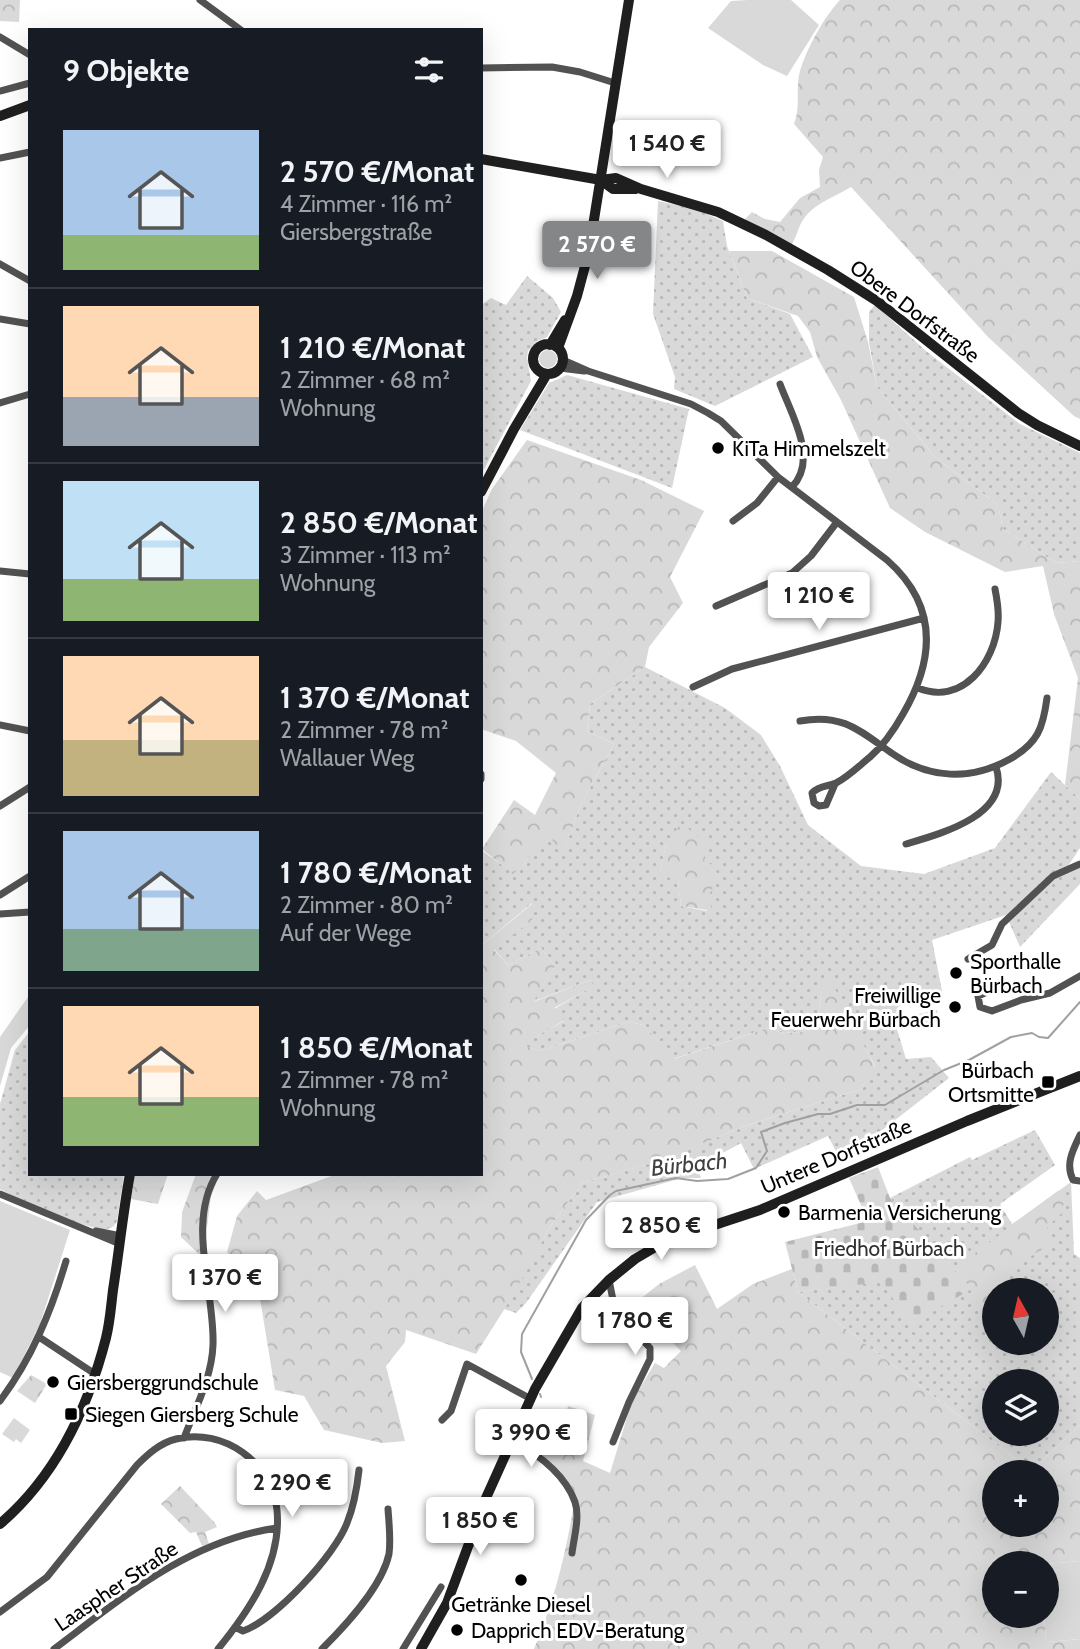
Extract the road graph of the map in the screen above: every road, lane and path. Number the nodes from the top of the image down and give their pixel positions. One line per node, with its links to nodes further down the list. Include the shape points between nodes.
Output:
1 (200, 0): 3 (street)
2 (629, 0): 8 (street)
3 (238, 28)
4 (0, 37): 5 (street)
5 (28, 54)
6 (483, 68): 8 (street, via 552,67)
7 (28, 83): 9 (street)
8 (615, 83): 15 (street)
9 (0, 90)
10 (28, 106): 11 (street)
11 (0, 116)
12 (28, 152): 13 (street)
13 (0, 158)
14 (483, 159): 15 (street, Obere Dorfstraße)
15 (601, 180): 20 (street, via 589,251 571,311); 26 (street, Obere Dorfstraße, via 613,189 641,189 718,212 766,235 877,301 1018,413)
16 (0, 264): 17 (street)
17 (28, 280)
18 (0, 319): 19 (street)
19 (28, 324)
20 (554, 346): 21 (street); 22 (street, via 541,347 535,354 534,363)
21 (561, 364): 22 (street); 27 (street, via 691,404 721,421)
22 (543, 372): 29 (street)
23 (780, 384): 28 (street, via 803,456 799,480)
24 (28, 395): 25 (street)
25 (0, 403)
26 (1080, 446)
27 (778, 477): 28 (street); 30 (street, via 757,503)
28 (792, 487): 31 (street)
29 (483, 488)
30 (733, 521)
31 (837, 522): 35 (street, via 792,573); 36 (street, via 901,572)
32 (0, 571): 33 (street)
33 (28, 575)
34 (995, 589): 38 (street, via 999,620 993,649 982,668 949,692)
35 (716, 606)
36 (924, 618): 37 (street, via 732,669); 38 (street, via 927,645)
37 (692, 687)
38 (918, 688): 43 (street)
39 (1047, 698): 44 (street, via 1040,731 1017,755)
40 (800, 721): 43 (street, via 848,724)
41 (0, 725): 42 (street)
42 (28, 731)
43 (882, 746): 44 (street, via 927,771 959,775); 45 (street)
44 (996, 767): 48 (street, via 997,793 977,815 962,825)
45 (835, 784)
46 (28, 788): 47 (street)
47 (0, 806)
48 (906, 844)
49 (1080, 864): 54 (street, via 1053,876 1002,924 992,945)
50 (28, 877): 51 (street)
51 (0, 895)
52 (28, 912): 53 (street)
53 (0, 914)
54 (968, 959)
55 (1080, 976): 56 (street, via 1050,993 992,1011 980,1007 978,996)
56 (1001, 986)
57 (1080, 1076): 65 (street, Untere Dorfstraße, via 760,1210 657,1246)
58 (1080, 1135): 61 (street, via 1069,1169)
59 (130, 1176): 63 (street)
60 (216, 1176): 71 (street, via 202,1226 212,1355)
61 (1077, 1181)
62 (0, 1194): 63 (street)
63 (121, 1240): 67 (street)
64 (66, 1261): 66 (street)
65 (609, 1280): 68 (street, Untere Dorfstraße, via 574,1320); 73 (street, via 615,1310 650,1348 650,1359)
66 (39, 1338): 67 (street); 69 (street)
67 (95, 1374): 76 (street, via 78,1420 54,1462)
68 (531, 1399): 70 (street, via 467,1364 451,1411); 72 (street, Untere Dorfstraße)
69 (0, 1401)
70 (442, 1420)
71 (187, 1438): 77 (street, via 228,1444 257,1464 274,1495); 80 (street, via 150,1452 47,1577)
72 (512, 1440): 78 (street, via 547,1463 568,1489 575,1503); 86 (street, Untere Dorfstraße, via 447,1603)
73 (613, 1442)
74 (359, 1470): 81 (street, via 347,1525 311,1575 263,1622 243,1631)
75 (388, 1509): 84 (street, via 389,1553 381,1578)
76 (0, 1524)
77 (277, 1528): 81 (street, via 265,1576); 82 (street, Laaspher Straße, via 236,1537 175,1563)
78 (572, 1553)
79 (441, 1587): 85 (street)
80 (0, 1612)
81 (235, 1627): 83 (street)
82 (54, 1649)
83 (218, 1649)
84 (322, 1649)
85 (403, 1649)
86 (421, 1649)

